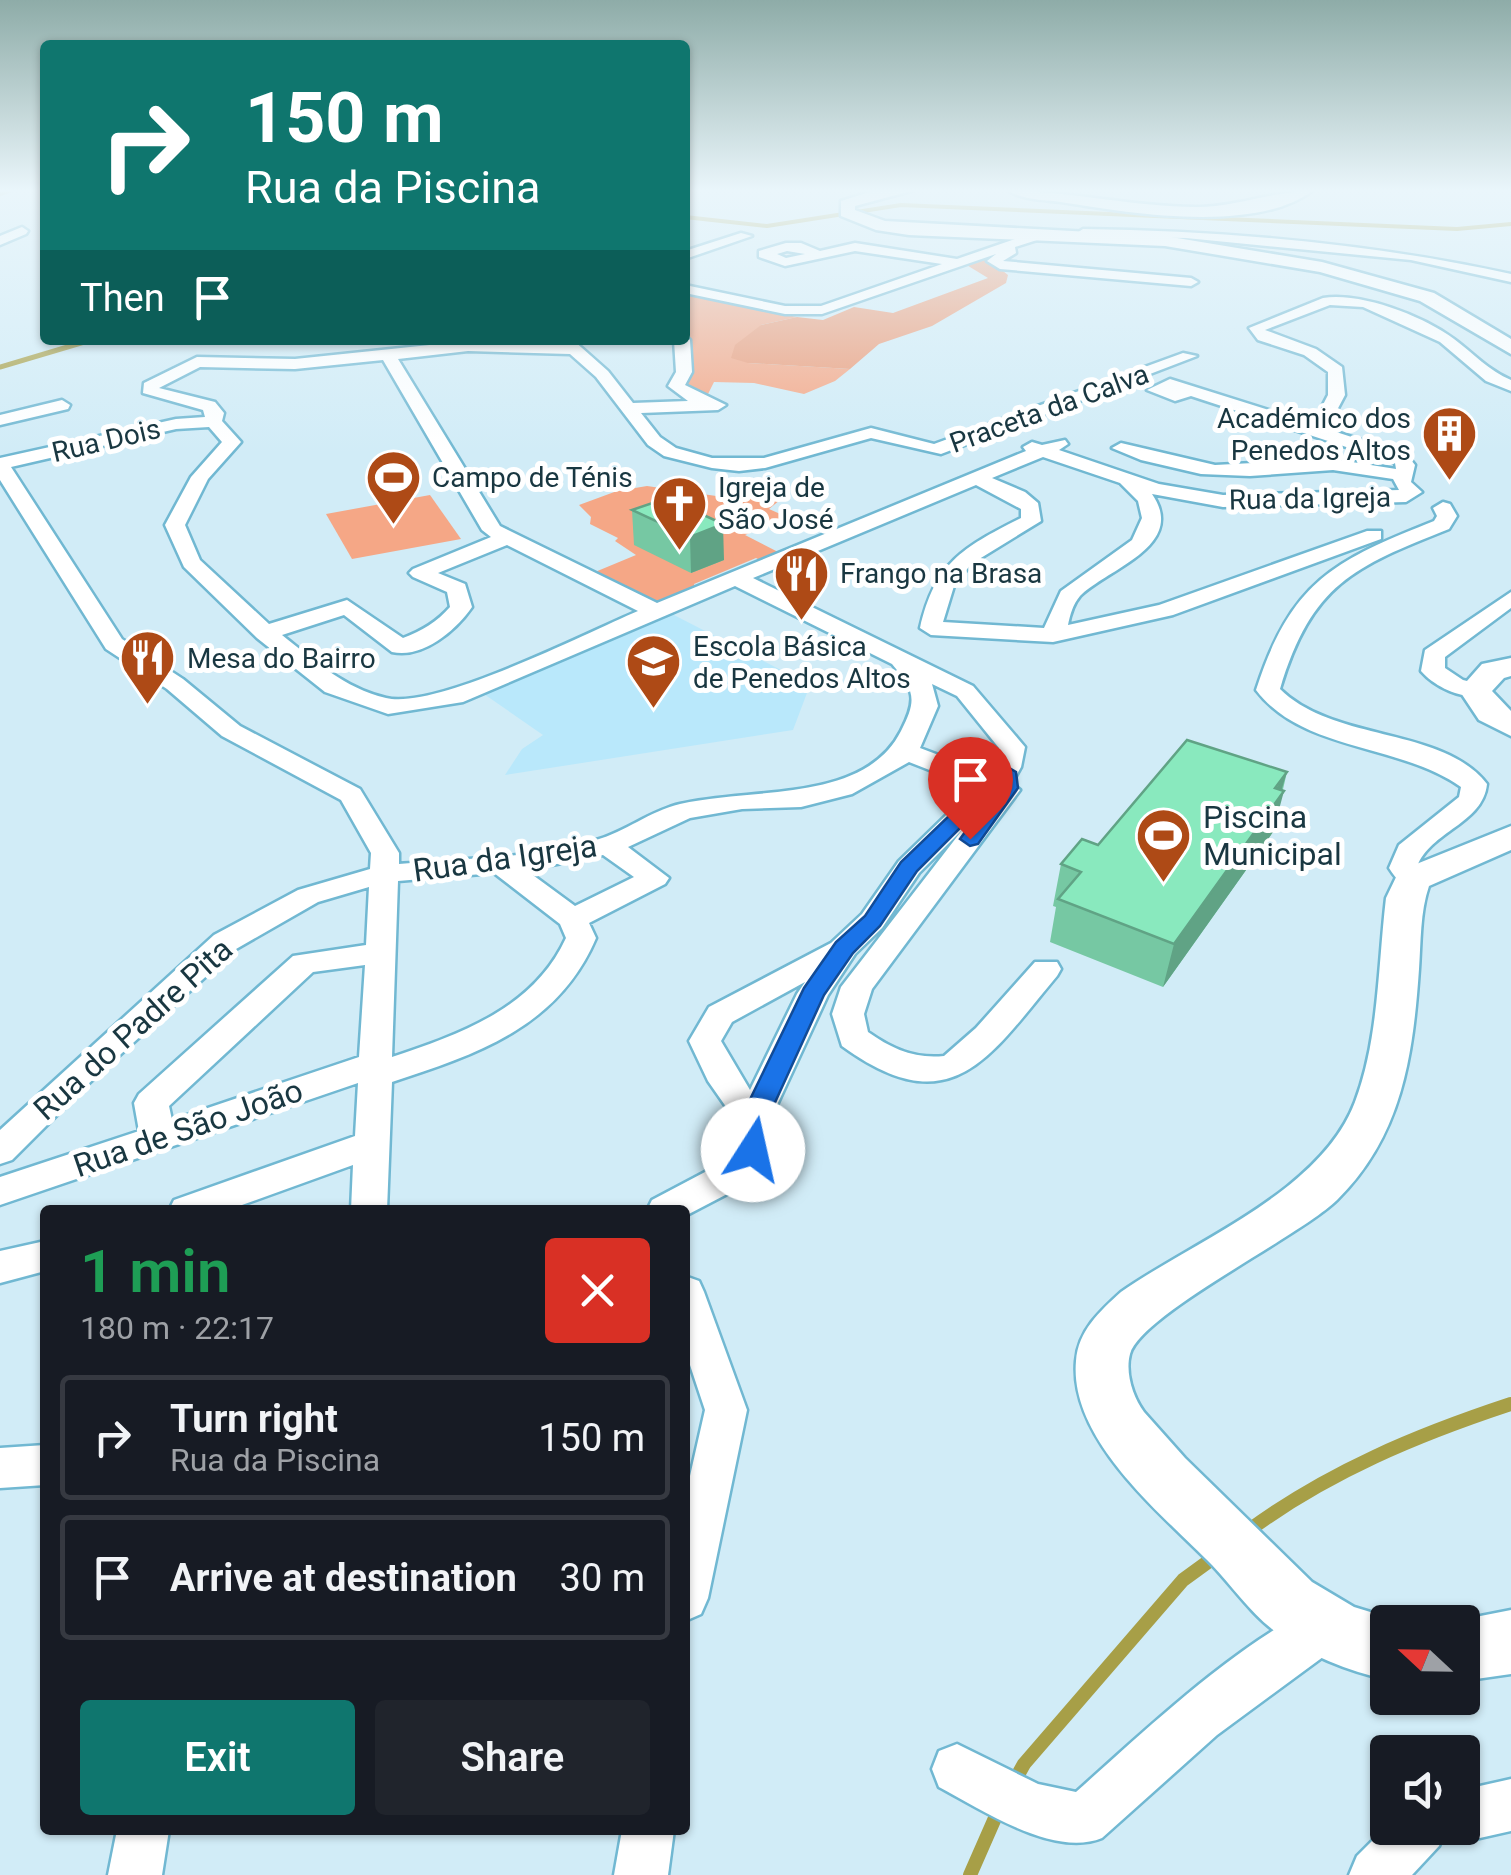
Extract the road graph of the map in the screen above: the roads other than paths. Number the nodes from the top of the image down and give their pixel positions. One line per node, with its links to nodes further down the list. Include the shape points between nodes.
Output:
1 (906, 278): 5 (street, via 811,312)
2 (1154, 278): 4 (street)
3 (1364, 278): 8 (main road, via 1427,297)
4 (1191, 282)
5 (690, 290)
6 (568, 345): 9 (street); 14 (street, Praceta da Calva)
7 (682, 345): 14 (street, via 684,372 676,386 687,396 726,406)
8 (1511, 348)
9 (388, 355): 16 (street, via 295,364 196,362 150,386 162,397 209,406); 26 (street, via 492,530)
10 (1189, 356): 18 (street, Praceta da Calva)
11 (1511, 386): 17 (street, via 1445,339 1376,307 1328,302 1256,328 1336,370 1336,402)
12 (1190, 390): 17 (street)
13 (62, 405): 15 (street)
14 (630, 408): 18 (street, Praceta da Calva, via 670,452 712,464 765,463 851,436 888,434 936,450)
15 (0, 420)
16 (213, 422): 21 (street, Rua Dois, via 176,424); 32 (street, via 232,442 200,477 175,525 191,563)
17 (1316, 431): 24 (street, via 1401,459)
18 (988, 432): 19 (street, Rua da Igreja)
19 (1050, 447): 22 (street); 23 (street, Rua da Igreja)
20 (1122, 448): 24 (street, via 1170,465 1231,471 1368,464)
21 (0, 464): 43 (street, via 114,644 232,731 351,795 385,852)
22 (978, 479): 27 (street); 33 (street, via 1018,496 1030,507 1030,520 964,556 937,592 931,628)
23 (1126, 479): 24 (street, Rua da Igreja, via 1223,501); 29 (street, via 1148,501 1144,539 1069,594)
24 (1406, 488): 25 (street, via 1451,502)
25 (1436, 508): 31 (street); 44 (street, via 1447,516 1442,526 1364,555 1305,600 1268,690 1294,716 1428,754 1474,784 1472,800 1408,851 1404,868)
26 (508, 538): 30 (street); 32 (street, via 420,573 457,589 460,607 450,624 421,640 400,647 347,607)
27 (734, 578): 30 (street); 34 (street)
28 (1511, 598): 36 (street, via 1433,655 1433,670)
29 (1065, 605): 31 (street); 33 (street)
30 (656, 611): 32 (street, via 454,697 388,706 333,687)
31 (1129, 618): 33 (street)
32 (265, 632)
33 (1053, 635)
34 (898, 658): 38 (street, via 919,680 926,706); 39 (street, via 964,691 991,718 1012,747 1012,762)
35 (1511, 667): 36 (main road, via 1493,671)
36 (1475, 690): 37 (main road)
37 (1511, 726)
38 (908, 752): 39 (street, via 964,774 974,786); 41 (street, Rua da Igreja, via 843,788 682,811)
39 (996, 782): 46 (street, via 909,867 872,921); 48 (street, via 1008,788 990,816 857,987 848,1014 853,1038 886,1058 928,1069 958,1064)
40 (1511, 837): 44 (main road)
41 (608, 846): 42 (street, Rua da Igreja); 45 (street, via 655,878)
42 (500, 864): 43 (street, Rua da Igreja); 45 (street)
43 (384, 874): 47 (street); 53 (street, Rua do Padre Pita, via 308,896 226,942)
44 (1412, 879): 64 (main road, via 1389,1052 1371,1120 1314,1192 1117,1327 1106,1344 1101,1376 1122,1428)
45 (573, 920): 49 (street, Rua de São João, via 581,938 575,960 543,996 438,1056)
46 (844, 947): 50 (street, via 813,994); 50 (street, via 720,1015 705,1041 713,1066)
47 (381, 953): 49 (street); 51 (street, via 304,963 151,1103)
48 (1046, 969)
49 (376, 1070): 51 (street, Rua de São João); 52 (street)
50 (754, 1120): 57 (street, via 753,1150 718,1182)
51 (158, 1138): 54 (street, Rua de São João)
52 (372, 1144): 55 (street); 56 (street)
53 (0, 1150)
54 (0, 1191)
55 (201, 1205)
56 (369, 1205)
57 (674, 1205)
58 (40, 1257): 59 (street)
59 (0, 1268)
60 (690, 1306): 63 (street, via 726,1410)
61 (40, 1465): 62 (street)
62 (0, 1468)
63 (690, 1575)
64 (1310, 1617): 66 (main road); 68 (street, via 1084,1820 1032,1808)
65 (1511, 1642): 67 (main road)
66 (1370, 1644)
67 (1480, 1646)
68 (957, 1768)
69 (1511, 1804): 70 (street)
70 (1480, 1812)
71 (142, 1835): 74 (street)
72 (647, 1835): 75 (street)
73 (1405, 1845): 76 (street)
74 (135, 1875)
75 (641, 1875)
76 (1376, 1875)

